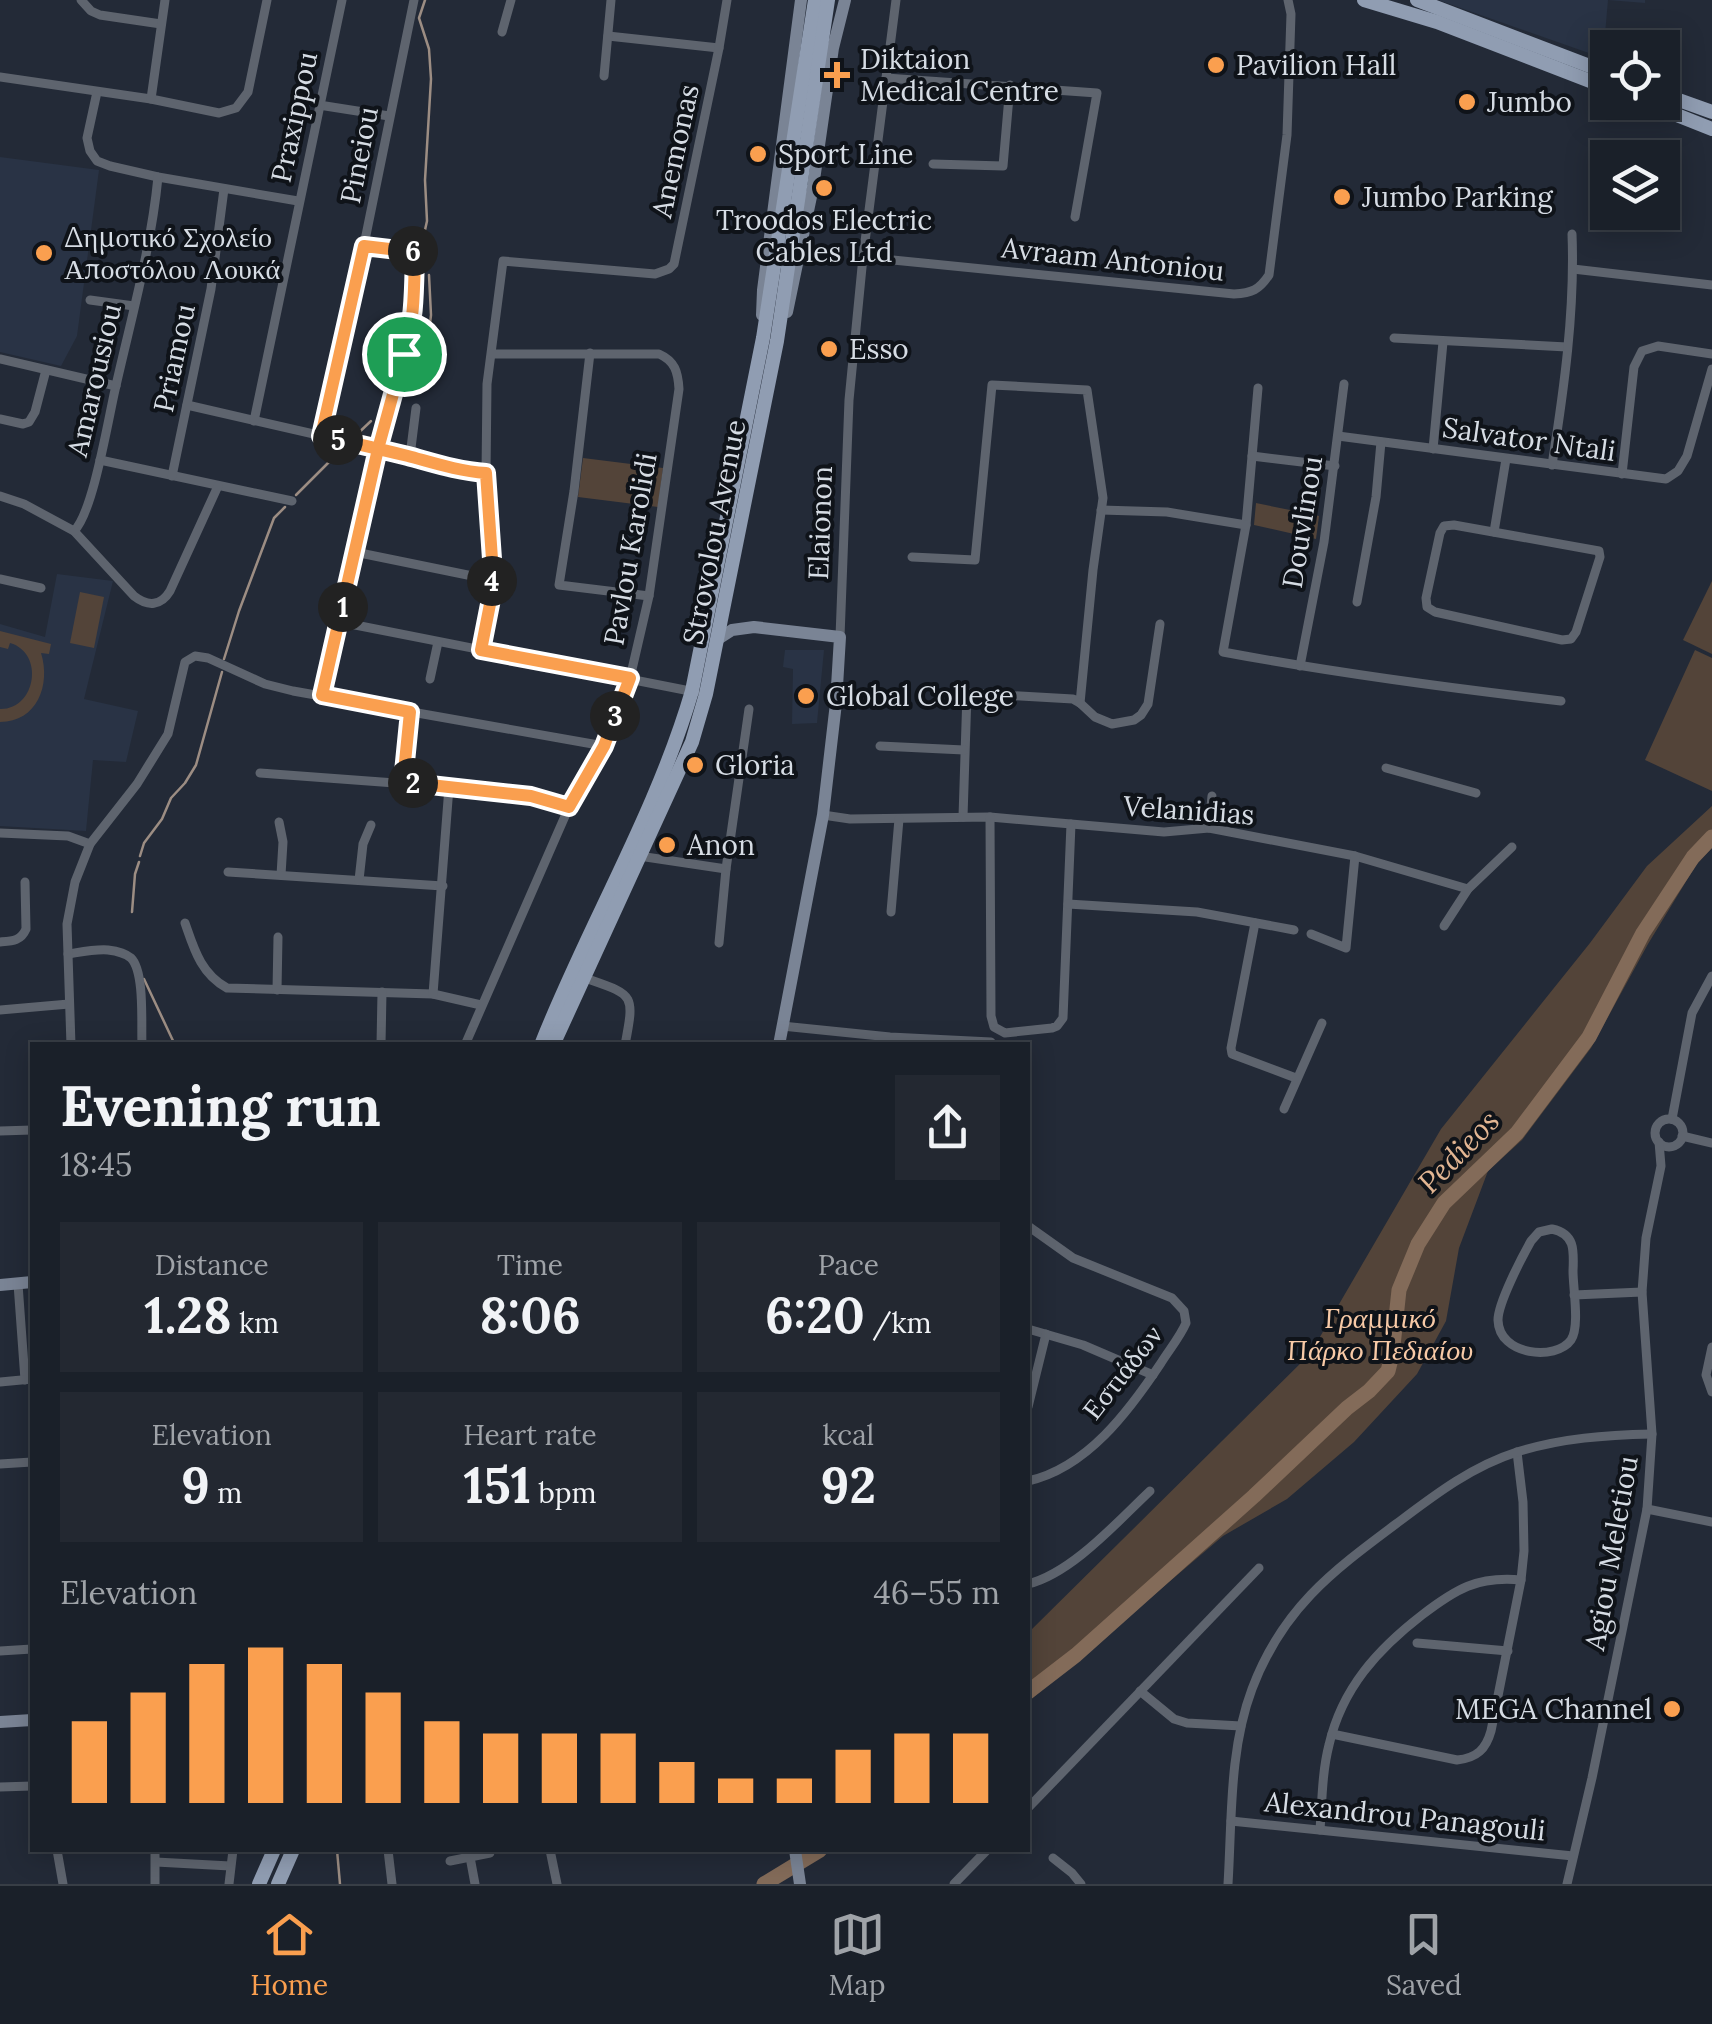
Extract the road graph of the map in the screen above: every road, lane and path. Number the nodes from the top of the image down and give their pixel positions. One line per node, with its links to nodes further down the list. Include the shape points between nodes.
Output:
1 (81, 0): 19 (street, via 100,15)
2 (164, 0): 19 (street)
3 (267, 0): 30 (street, via 242,104 219,113)
4 (342, 0): 32 (street, Praxippou)
5 (414, 0): 34 (street, Pineiou)
6 (511, 0): 20 (street)
7 (611, 0): 21 (street)
8 (727, 0): 22 (street, Anemonas)
9 (801, 0): 52 (main road, via 762,296)
10 (815, 0): 52 (main road, Strovolou Avenue)
11 (828, 0): 52 (main road, Strovolou Avenue)
12 (845, 0): 52 (main road, via 786,316)
13 (896, 0): 26 (street, Elaionon)
14 (1288, 0): 18 (street)
15 (1298, 0): 18 (street)
16 (1364, 0): 27 (main road)
17 (1417, 0): 23 (main road)
18 (1291, 14): 46 (street, Avraam Antoniou, via 1287,135 1270,275 1252,292)
19 (161, 24): 30 (street)
20 (502, 32)
21 (608, 36): 22 (street); 24 (street)
22 (719, 48): 56 (street, Anemonas, via 674,264 662,272 628,273 503,261)
23 (1590, 66)
24 (604, 76)
25 (0, 78): 29 (street)
26 (886, 78): 28 (street); 46 (street, Elaionon)
27 (1590, 81)
28 (1010, 85): 37 (street, via 1003,166); 41 (street, via 1097,92)
29 (96, 92): 30 (street); 38 (street, via 88,138 93,157)
30 (151, 98)
31 (1680, 101): 33 (main road)
32 (319, 105): 34 (street); 40 (street, Praxippou)
33 (1711, 112)
34 (389, 116): 43 (street, Pineiou)
35 (1680, 116): 36 (main road)
36 (1712, 129)
37 (933, 164)
38 (158, 176): 39 (street); 50 (street, Amarousiou)
39 (224, 189): 40 (street); 64 (street, Priamou)
40 (298, 201): 67 (street, Praxippou)
41 (1075, 218)
42 (1572, 234): 47 (street)
43 (364, 246): 44 (street); 68 (street, Pineiou)
44 (415, 252): 45 (street); 71 (street, via 410,337)
45 (430, 255)
46 (863, 257): 100 (street, Elaionon, via 848,400)
47 (1573, 269): 48 (street); 54 (street)
48 (1712, 285)
49 (90, 300): 50 (street)
50 (134, 306): 62 (street, Amarousiou)
51 (1394, 338): 53 (street)
52 (770, 339): 96 (main road, Strovolou Avenue); 107 (main road, Strovolou Avenue)
53 (1443, 342): 54 (street); 72 (street)
54 (1567, 348): 77 (street)
55 (590, 353): 56 (street); 94 (street, Pavlou Karolidi, via 658,354 677,372); 94 (street, via 560,585)
56 (492, 354): 79 (street)
57 (1712, 354): 80 (street, via 1666,346 1642,350 1634,367)
58 (0, 359): 60 (street)
59 (1712, 369): 80 (street, Salvator Ntali, via 1683,465 1661,479)
60 (46, 370): 62 (street); 66 (street, via 32,418 23,424)
61 (1344, 384): 69 (street, Douvlinou)
62 (116, 386): 76 (street, Amarousiou)
63 (1258, 388): 74 (street)
64 (187, 405): 67 (street); 81 (street, Priamou)
65 (416, 408): 73 (street)
66 (0, 419)
67 (254, 421): 68 (street)
68 (321, 436): 71 (street)
69 (1338, 436): 70 (street, Salvator Ntali); 78 (street, Douvlinou)
70 (1381, 442): 72 (street, Salvator Ntali); 95 (street)
71 (378, 449): 73 (street); 89 (street)
72 (1434, 449): 75 (street, Salvator Ntali)
73 (410, 456): 79 (street)
74 (1252, 456): 78 (street); 86 (street)
75 (1506, 458): 77 (street, Salvator Ntali); 88 (street)
76 (100, 460): 81 (street); 87 (street, Amarousiou, via 85,516)
77 (1552, 464): 80 (street, Salvator Ntali)
78 (1334, 466): 104 (street, Douvlinou)
79 (486, 473): 92 (street)
80 (1622, 474)
81 (172, 476): 82 (street)
82 (218, 486): 84 (street); 87 (street, via 170,591 158,603 134,596)
83 (0, 496): 87 (street)
84 (292, 501)
85 (1101, 510): 86 (street); 90 (street, via 1087,390 992,385 975,560); 110 (street)
86 (1246, 525): 104 (street, via 1223,652)
87 (74, 531)
88 (1494, 532): 88 (street, via 1444,526 1427,607 1571,639 1599,552)
89 (355, 552): 92 (street); 97 (street)
90 (912, 557)
91 (0, 579): 93 (street)
92 (492, 580): 103 (street)
93 (41, 588)
94 (649, 596): 105 (street, Pavlou Karolidi)
95 (1357, 602)
96 (725, 605): 99 (main road); 101 (main road, Strovolou Avenue)
97 (340, 622): 102 (street); 108 (street)
98 (1160, 624): 110 (street, via 1141,715 1112,724)
99 (754, 627): 100 (main road); 101 (main road)
100 (840, 637): 123 (main road, Elaionon)
101 (718, 639): 107 (main road, Strovolou Avenue)
102 (438, 642): 103 (street); 106 (street)
103 (481, 650): 105 (street)
104 (1300, 666): 109 (street)
105 (630, 678): 107 (street); 113 (street, Pavlou Karolidi)
106 (430, 679)
107 (699, 693): 134 (main road, Strovolou Avenue, via 692,742)
108 (322, 695): 112 (street); 132 (street, via 266,684 208,658 185,662 168,734)
109 (1562, 701)
110 (1080, 703): 115 (street, via 967,693)
111 (749, 709): 136 (street)
112 (410, 712): 113 (street); 118 (street)
113 (604, 746): 122 (street, Pavlou Karolidi)
114 (880, 746): 115 (street)
115 (964, 750): 124 (street)
116 (1386, 768): 120 (street)
117 (260, 774): 118 (street)
118 (403, 782): 119 (street)
119 (449, 787): 122 (street); 141 (street)
120 (1476, 793)
121 (1212, 796): 130 (street)
122 (569, 807): 160 (street, Pavlou Karolidi)
123 (823, 816): 126 (street, Velanidias); 163 (main road, Elaionon)
124 (963, 817): 125 (street, Velanidias); 126 (street, Velanidias)
125 (990, 817): 128 (street, Velanidias); 143 (street, via 994,1027 1044,1030 1061,1022)
126 (900, 819): 144 (street)
127 (279, 822): 138 (street)
128 (1071, 824): 130 (street, Velanidias, via 1164,832); 143 (street)
129 (371, 825): 139 (street)
130 (1209, 828): 135 (street, Velanidias)
131 (0, 833): 132 (street, via 68,836)
132 (90, 844): 153 (street, via 71,899)
133 (1512, 846): 142 (street)
134 (634, 855): 136 (street); 155 (main road, Strovolou Avenue); 169 (main road, Strovolou Avenue)
135 (1355, 856): 142 (street, Velanidias); 149 (street, via 1346,948)
136 (726, 869): 152 (street)
137 (228, 872): 138 (street)
138 (281, 875): 139 (street)
139 (360, 880): 141 (street)
140 (26, 882): 151 (street, via 24,934)
141 (442, 886): 158 (street)
142 (1468, 889): 147 (street)
143 (1068, 904): 146 (street)
144 (890, 912)
145 (185, 922): 156 (street, via 197,957 216,982)
146 (1256, 922): 148 (street); 174 (street, via 1232,1054)
147 (1444, 926)
148 (1294, 930)
149 (1311, 934)
150 (278, 937): 156 (street)
151 (0, 942)
152 (719, 943)
153 (68, 954): 159 (street); 166 (street, via 106,950 134,963)
154 (1712, 976): 176 (street, via 1692,1013)
155 (585, 978): 170 (main road, Strovolou Avenue); 171 (street, via 620,990 629,1001)
156 (277, 990): 157 (street)
157 (382, 992): 158 (street); 167 (street)
158 (433, 994): 160 (street)
159 (69, 1004): 161 (street); 165 (street)
160 (482, 1005): 168 (street, Pavlou Karolidi)
161 (0, 1010)
162 (1322, 1023): 174 (street)
163 (782, 1026): 164 (street); 172 (main road, Elaionon)
164 (890, 1041): 173 (street)
165 (71, 1042)
166 (142, 1042)
167 (380, 1042)
168 (466, 1042)
169 (542, 1042)
170 (554, 1042)
171 (627, 1042)
172 (780, 1042)
173 (991, 1042)
174 (1296, 1078): 175 (street)
175 (1284, 1109)
176 (1672, 1120): 179 (street); 180 (street, via 1657,1126)
177 (30, 1130): 178 (street)
178 (0, 1132)
179 (1682, 1136): 181 (street); 182 (street)
180 (1659, 1142): 182 (street); 183 (street, Agiou Meletiou)
181 (1712, 1143)
182 (1674, 1145): 183 (street, Agiou Meletiou)
183 (1661, 1166): 187 (street, Agiou Meletiou)
184 (1030, 1227): 192 (street, Εστιάδων, via 1073,1258 1180,1306 1186,1322)
185 (26, 1283): 186 (main road); 193 (street)
186 (0, 1285)
187 (1642, 1292): 188 (street); 197 (street, Agiou Meletiou)
188 (1574, 1295): 188 (street, via 1571,1240 1557,1230 1539,1232 1500,1310 1504,1338 1521,1350 1568,1344)
189 (1030, 1330): 190 (street)
190 (1046, 1334): 192 (street); 196 (street)
191 (1712, 1347): 195 (street, via 1706,1375)
192 (1153, 1375): 201 (street, Εστιάδων, via 1090,1448)
193 (29, 1380): 194 (street)
194 (0, 1382)
195 (1712, 1392)
196 (1030, 1399)
197 (1652, 1434): 198 (street, via 1576,1438); 203 (street, Agiou Meletiou)
198 (1518, 1452): 206 (street); 215 (street, via 1455,1481 1320,1584 1275,1642)
199 (30, 1462): 200 (street)
200 (0, 1464)
201 (1030, 1480)
202 (1150, 1491): 207 (street, via 1086,1551)
203 (1647, 1509): 204 (street); 232 (street, Agiou Meletiou)
204 (1712, 1522)
205 (1260, 1568): 212 (street)
206 (1521, 1580): 211 (street); 216 (street, via 1462,1588 1390,1640 1352,1686)
207 (1030, 1583)
208 (1417, 1643): 211 (street)
209 (30, 1649): 210 (street)
210 (0, 1651)
211 (1508, 1652): 216 (street, via 1488,1740 1474,1756 1458,1760)
212 (1140, 1691): 215 (street, via 1174,1720); 219 (street)
213 (30, 1720): 214 (main road)
214 (0, 1722)
215 (1241, 1726): 220 (street)
216 (1332, 1734): 221 (street)
217 (30, 1786): 218 (street)
218 (0, 1787)
219 (1030, 1806)
220 (1232, 1821): 221 (street, Alexandrou Panagouli); 249 (street)
221 (1320, 1830): 232 (street, Alexandrou Panagouli)
222 (57, 1852): 238 (street)
223 (156, 1852): 236 (street)
224 (233, 1852): 237 (street)
225 (273, 1852): 241 (main road)
226 (292, 1852): 242 (main road)
227 (388, 1852): 243 (street)
228 (490, 1852): 233 (street)
229 (550, 1852): 245 (street)
230 (794, 1852): 246 (main road)
231 (985, 1852): 247 (street)
232 (1573, 1856): 250 (street, Agiou Meletiou)
233 (470, 1857): 235 (street); 244 (street)
234 (1053, 1858): 248 (street)
235 (450, 1860)
236 (156, 1862): 237 (street); 239 (street)
237 (230, 1866): 240 (street)
238 (64, 1884)
239 (155, 1884)
240 (229, 1884)
241 (260, 1884)
242 (278, 1884)
243 (392, 1884)
244 (476, 1884)
245 (557, 1884)
246 (800, 1884)
247 (954, 1884)
248 (1081, 1884)
249 (1228, 1884)
250 (1568, 1884)

